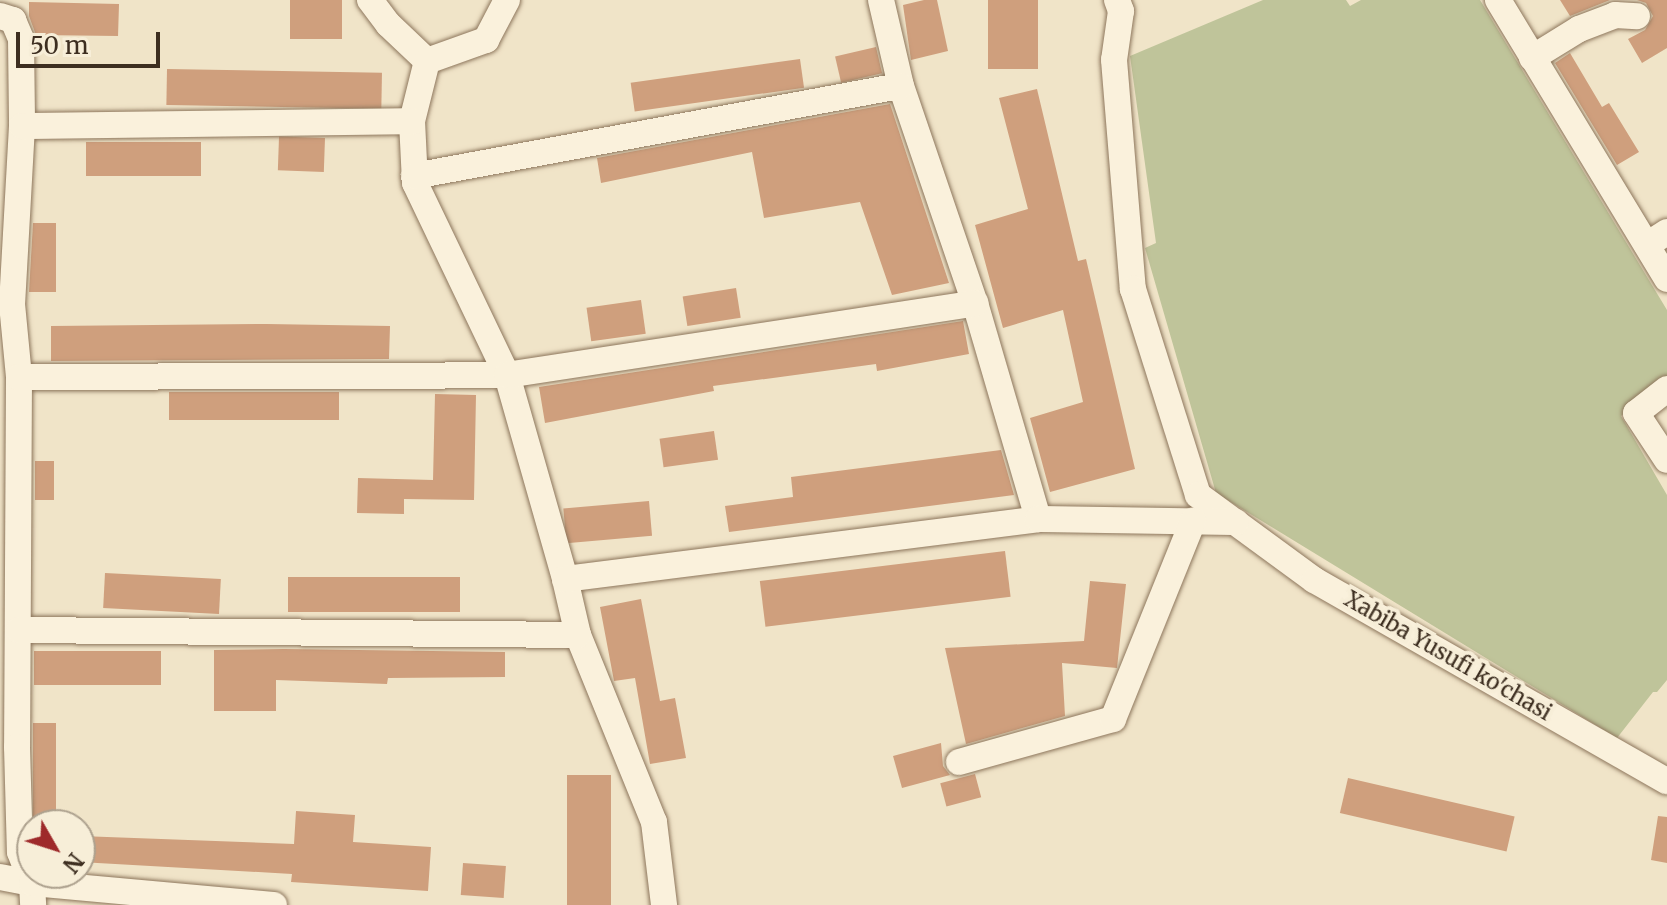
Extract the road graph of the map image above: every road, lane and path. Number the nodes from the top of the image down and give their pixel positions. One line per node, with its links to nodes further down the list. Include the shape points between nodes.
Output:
1 (370, 0): 9 (street)
2 (507, 0): 9 (street, via 486,40)
3 (881, 0): 10 (street)
4 (1117, 0): 25 (street, Xabiba Yusufi ko'chasi, via 1121,11 1114,60 1133,289 1198,495)
5 (1498, 0): 8 (street)
6 (0, 16): 12 (street, via 13,20 21,39)
7 (1637, 16): 8 (street, via 1615,15 1579,29)
8 (1532, 58): 14 (street)
9 (427, 61): 11 (street)
10 (901, 86): 13 (street); 16 (street)
11 (412, 121): 12 (street); 13 (street)
12 (22, 126): 17 (street)
13 (414, 176): 18 (street)
14 (1657, 238): 15 (street)
15 (1667, 279)
16 (975, 303): 18 (street); 23 (street)
17 (6, 304): 19 (street)
18 (507, 375): 19 (street); 26 (street)
19 (19, 377): 21 (street)
20 (1667, 389): 22 (street, via 1636,413)
21 (8, 437): 27 (street)
22 (1667, 460)
23 (1038, 519): 24 (street); 26 (street)
24 (1193, 521): 25 (street); 30 (street, via 1113,719)
25 (1236, 522): 31 (street, Xabiba Yusufi ko'chasi, via 1314,580)
26 (565, 579): 28 (street)
27 (19, 630): 28 (street); 29 (street)
28 (578, 635): 35 (street, via 654,822)
29 (9, 668): 33 (street, via 20,852)
30 (959, 762)
31 (1667, 781)
32 (0, 877): 33 (street)
33 (32, 894): 34 (street)
34 (274, 905)
35 (664, 905)

